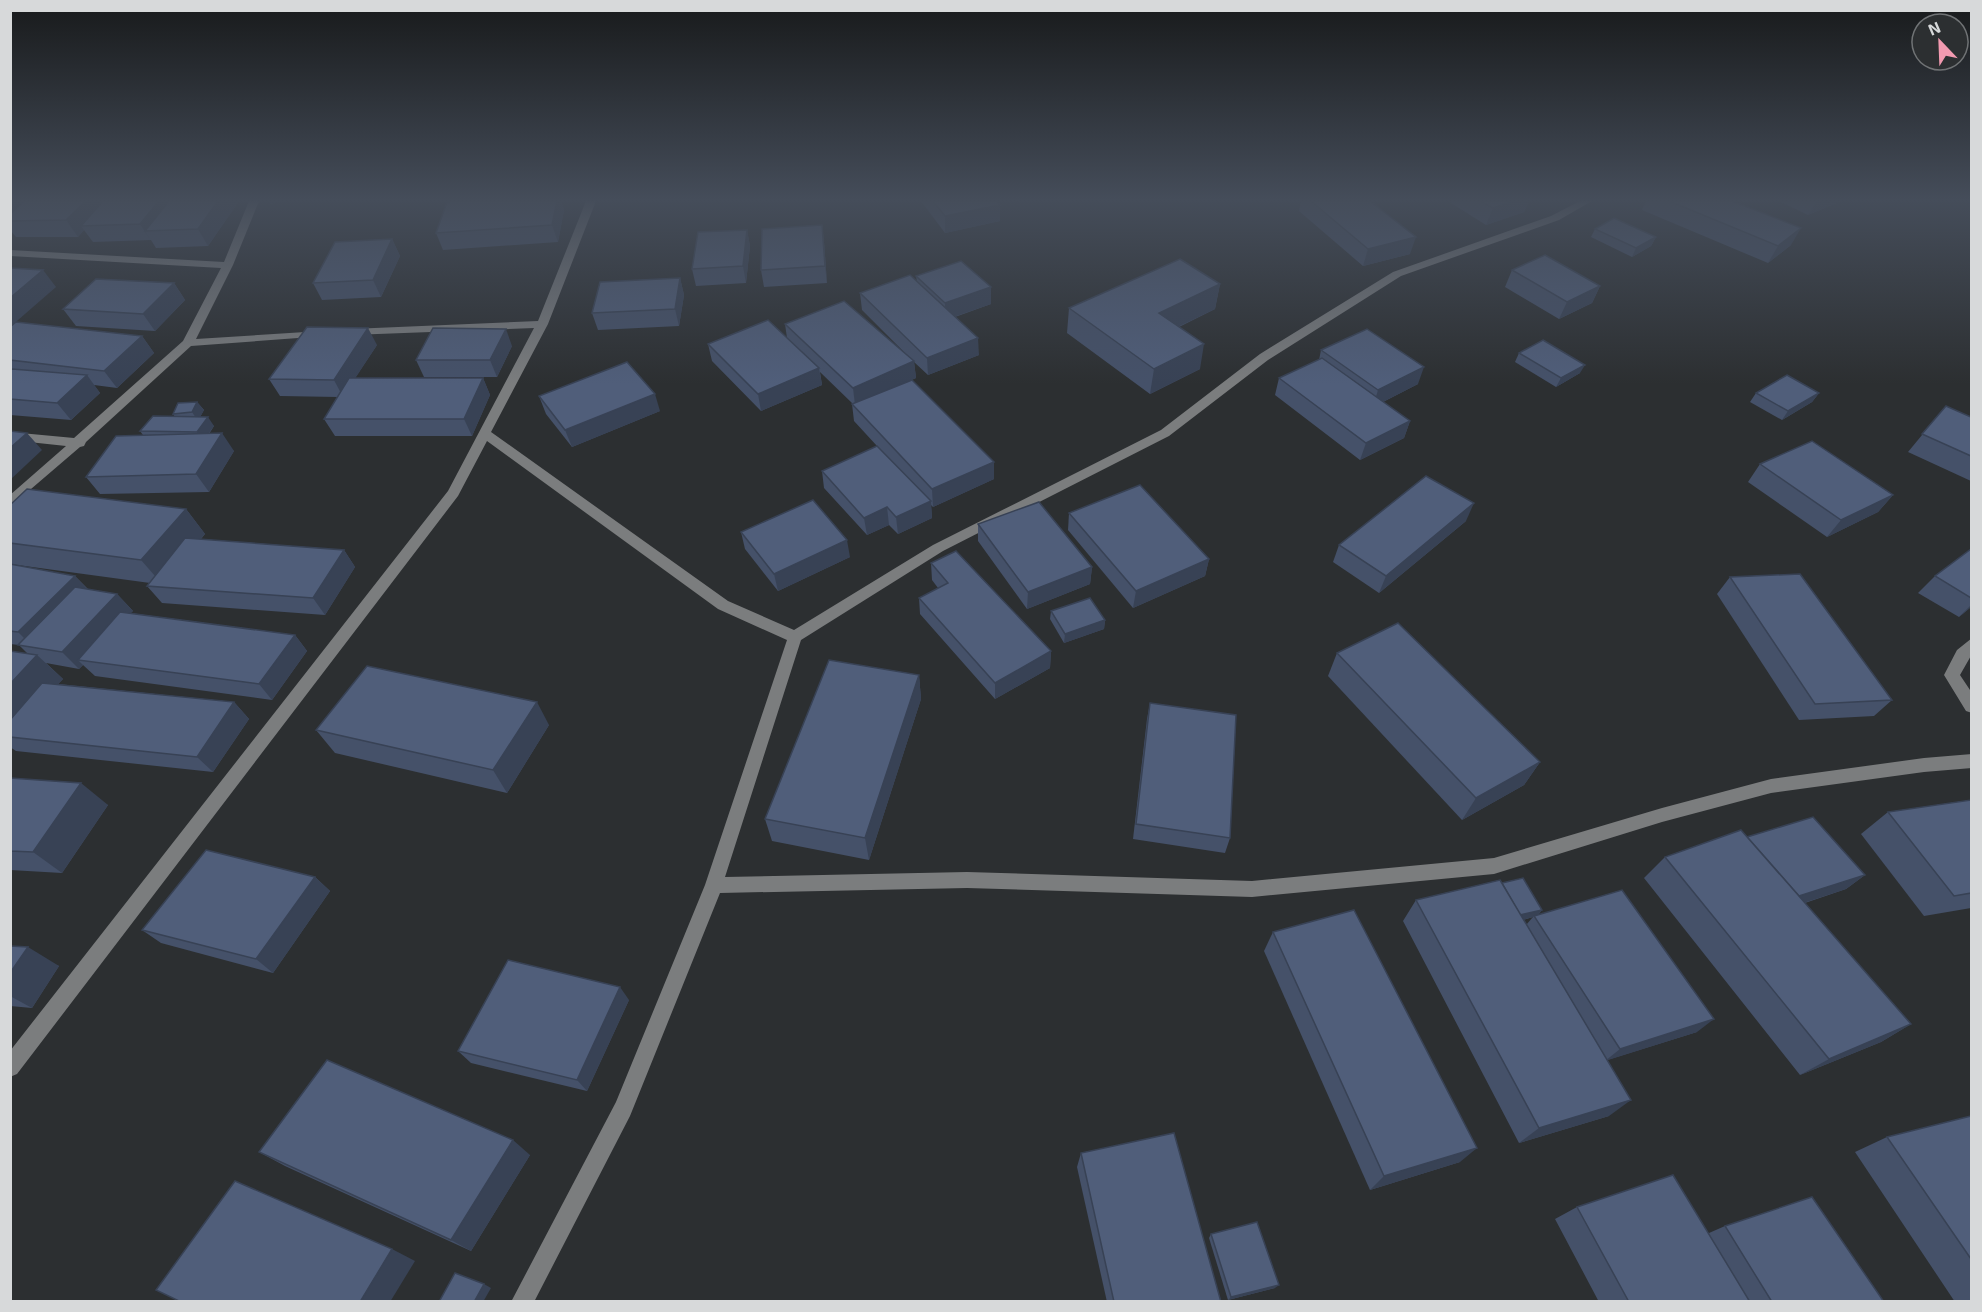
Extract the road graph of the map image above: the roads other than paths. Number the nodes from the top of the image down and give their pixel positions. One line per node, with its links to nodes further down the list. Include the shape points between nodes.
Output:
1 (178, 262): 4 (street)
2 (567, 262): 5 (street)
3 (1429, 262): 11 (street, via 1396,274 1264,357 1165,434 938,548)
4 (228, 265): 6 (street)
5 (542, 324): 6 (street); 7 (street)
6 (188, 343): 9 (street)
7 (485, 434): 11 (street, via 723,605); 16 (street, via 453,493)
8 (10, 436): 9 (street)
9 (80, 443): 10 (street)
10 (10, 503)
11 (795, 637): 15 (street)
12 (1971, 644): 13 (street, via 1952,675)
13 (1971, 707)
14 (1971, 761): 15 (street, via 1771,786 1482,867 1252,889 967,880)
15 (714, 885): 17 (street, via 623,1109)
16 (10, 1067)
17 (522, 1302)

